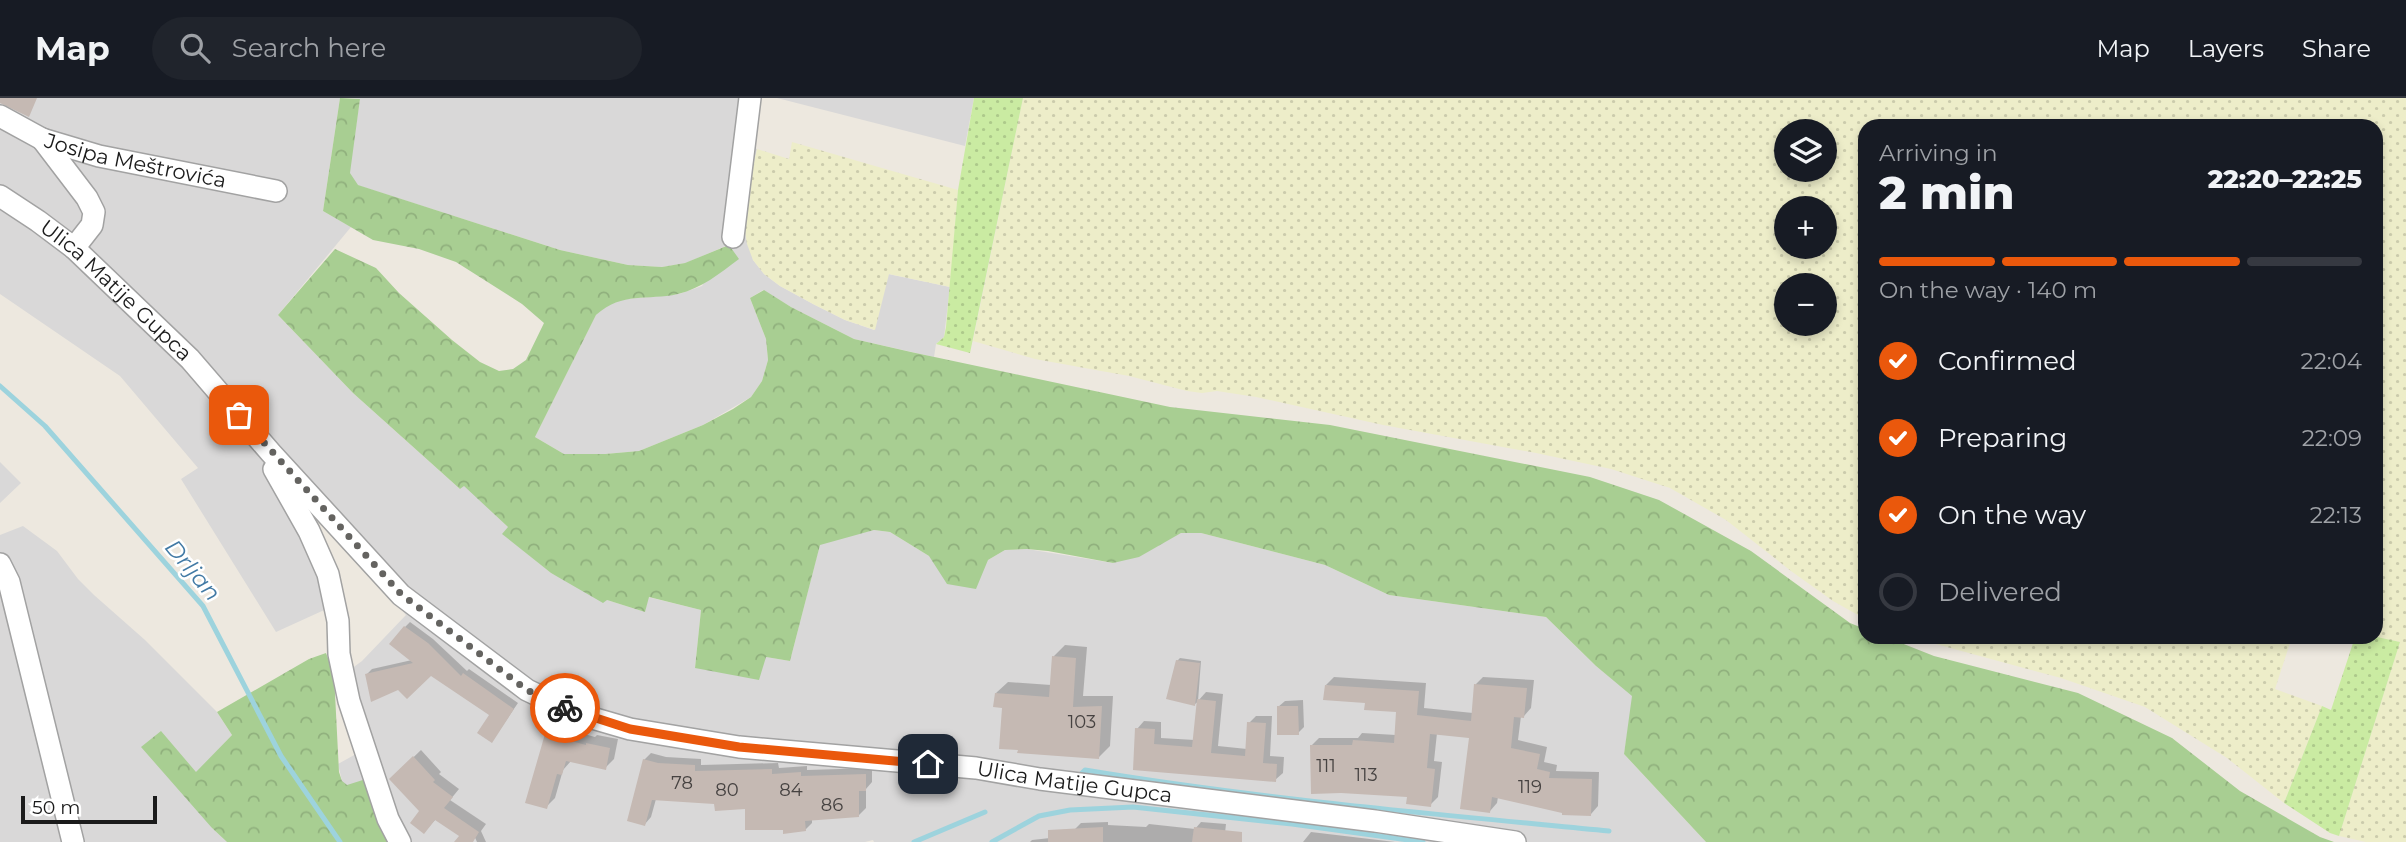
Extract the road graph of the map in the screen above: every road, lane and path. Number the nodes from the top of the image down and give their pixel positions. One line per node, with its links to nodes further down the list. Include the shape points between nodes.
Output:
1 (750, 98): 6 (street)
2 (0, 116): 3 (street, Josipa Meštrovića)
3 (41, 139): 4 (street, Josipa Meštrovića, via 99,156); 7 (street, via 94,212 92,225)
4 (276, 191)
5 (0, 196): 7 (street, Ulica Matije Gupca)
6 (733, 237)
7 (74, 248): 8 (street, Ulica Matije Gupca, via 190,359)
8 (271, 453): 11 (street, via 271,464 328,574 349,701); 12 (street, Ulica Matije Gupca, via 401,594 527,690 575,713 630,729 739,747 976,768)
9 (0, 564): 10 (street, via 9,582)
10 (73, 842)
11 (400, 842)
12 (1515, 842)

